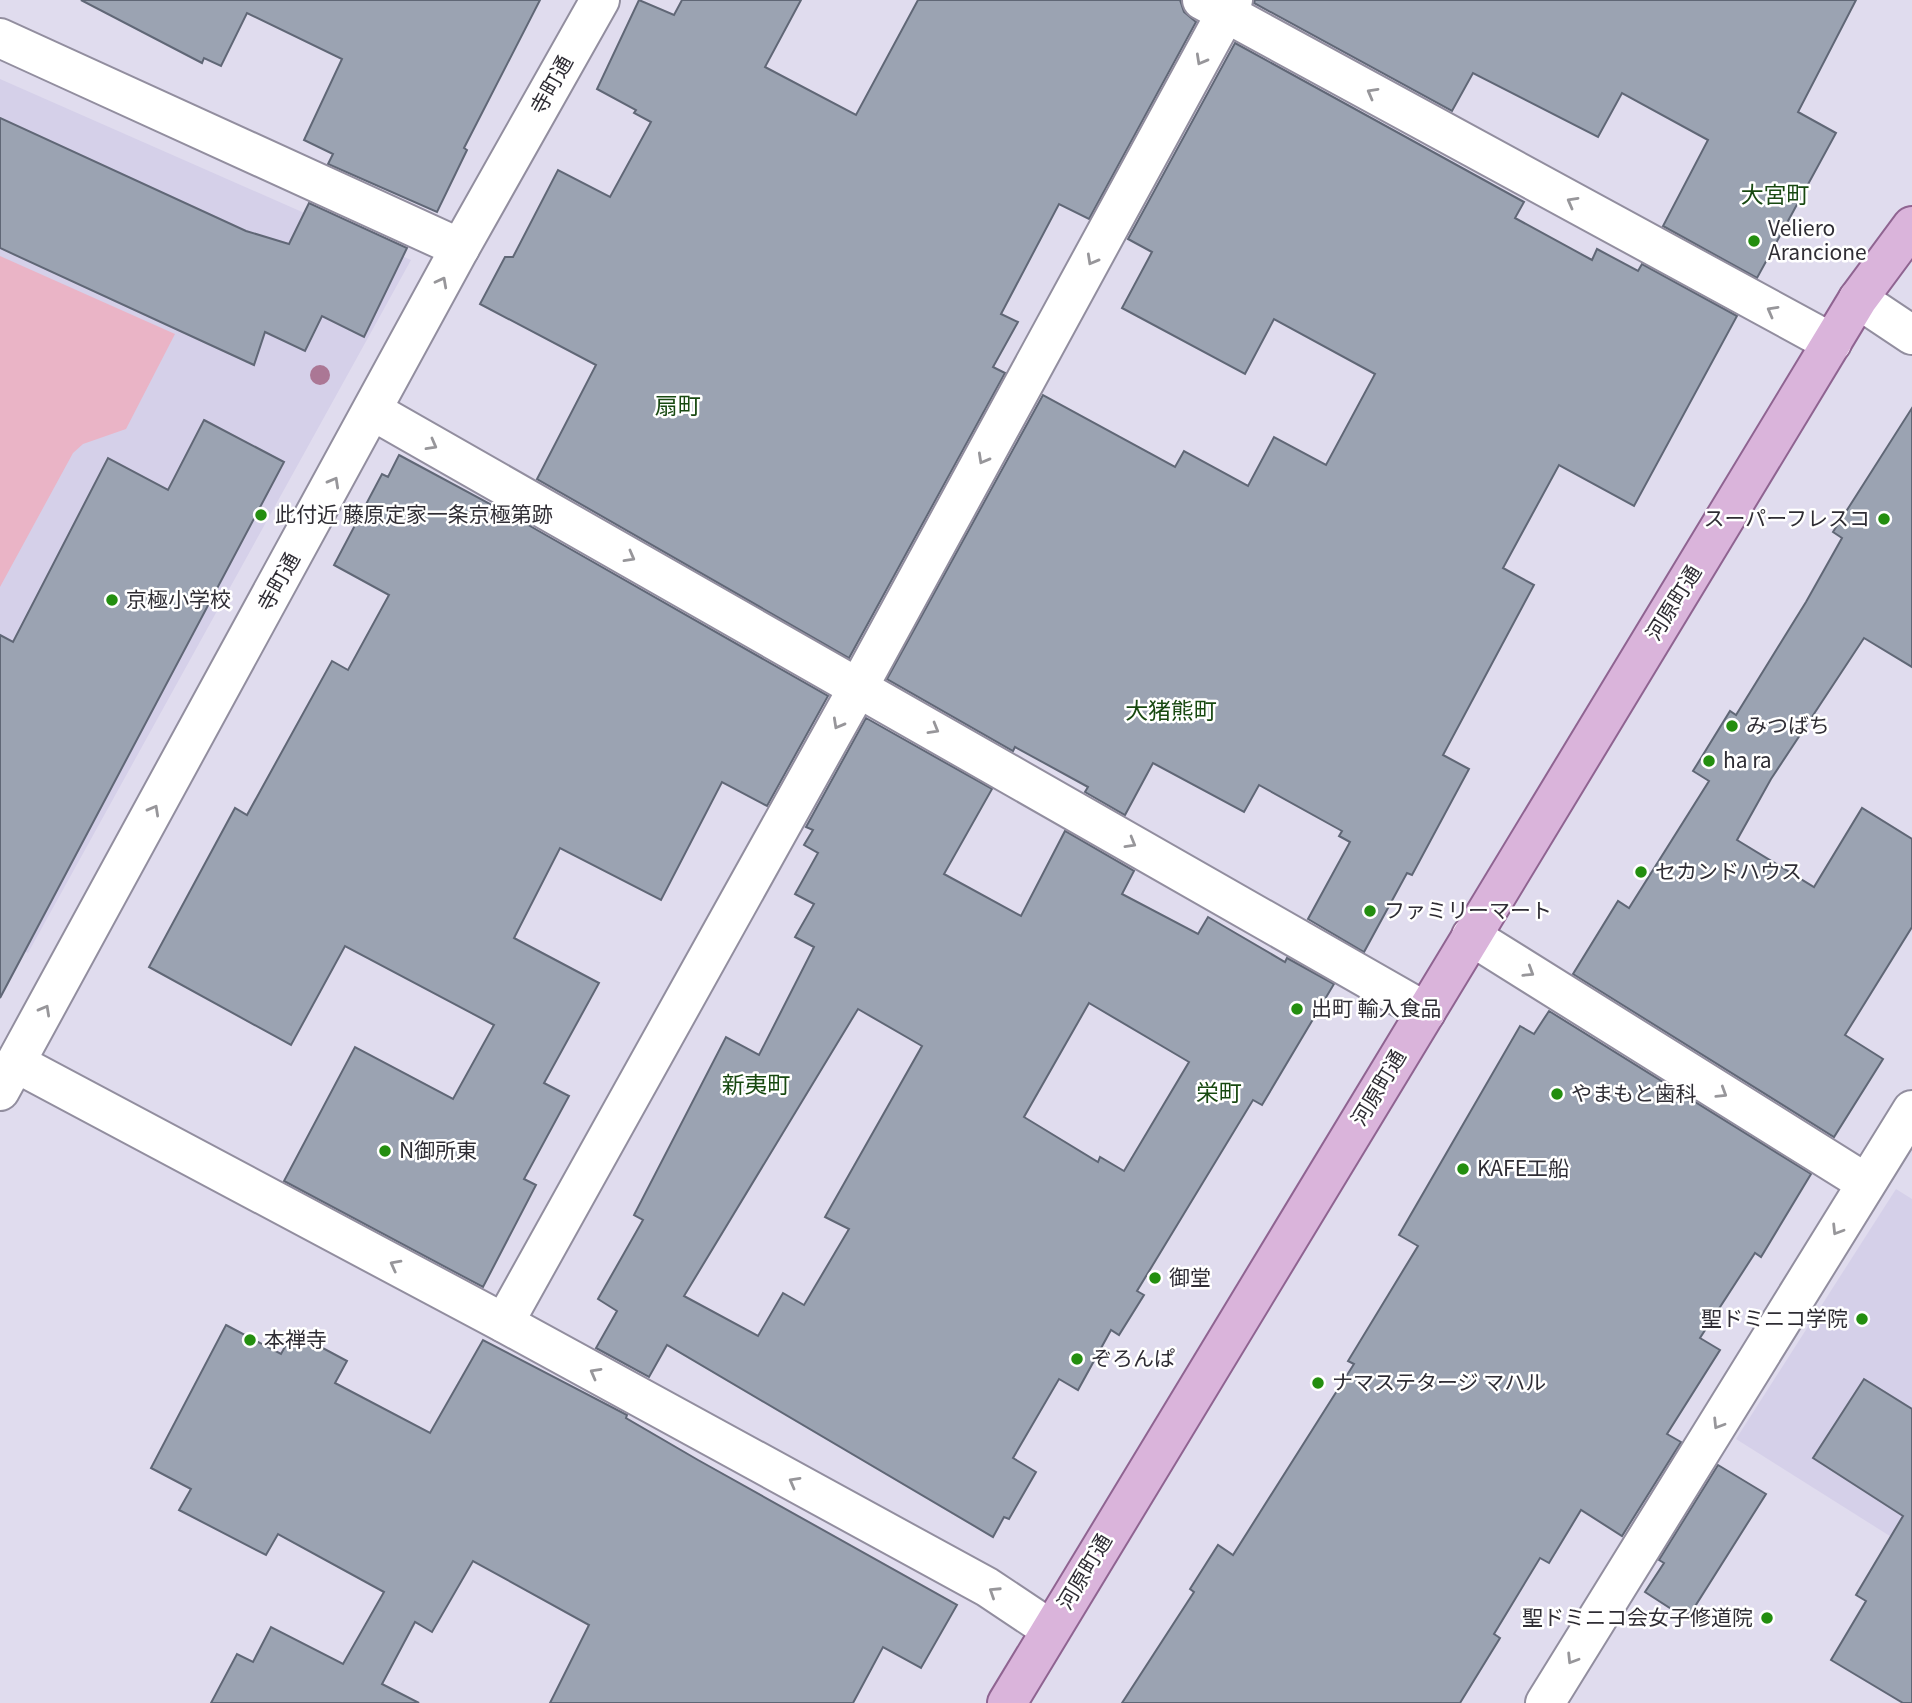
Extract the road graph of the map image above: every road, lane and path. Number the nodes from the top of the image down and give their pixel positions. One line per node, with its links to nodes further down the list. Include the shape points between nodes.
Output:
1 (600, 0): 5 (street, 寺町通)
2 (1220, 4): 8 (street, one-way to 2); 10 (street, one-way to 10)
3 (0, 38): 5 (street)
4 (1912, 226): 6 (main road, 河原町通)
5 (460, 248): 9 (street, 寺町通, one-way to 5)
6 (1858, 299): 7 (street); 8 (main road, 河原町通)
7 (1912, 335)
8 (1832, 343): 11 (main road, 河原町通)
9 (373, 411): 10 (street, one-way to 10); 13 (street, 寺町通, one-way to 9)
10 (859, 686): 12 (street, one-way to 12); 16 (street, one-way to 16)
11 (1471, 936): 12 (main road, 河原町通); 15 (street, one-way to 15)
12 (1426, 1012): 17 (main road, 河原町通)
13 (8, 1077): 16 (street, one-way to 13)
14 (1912, 1110): 15 (street)
15 (1866, 1184): 19 (street, one-way to 19)
16 (504, 1323): 17 (street, one-way to 16, via 987,1587)
17 (1051, 1629): 18 (main road, 河原町通)
18 (1007, 1703)
19 (1545, 1703)

